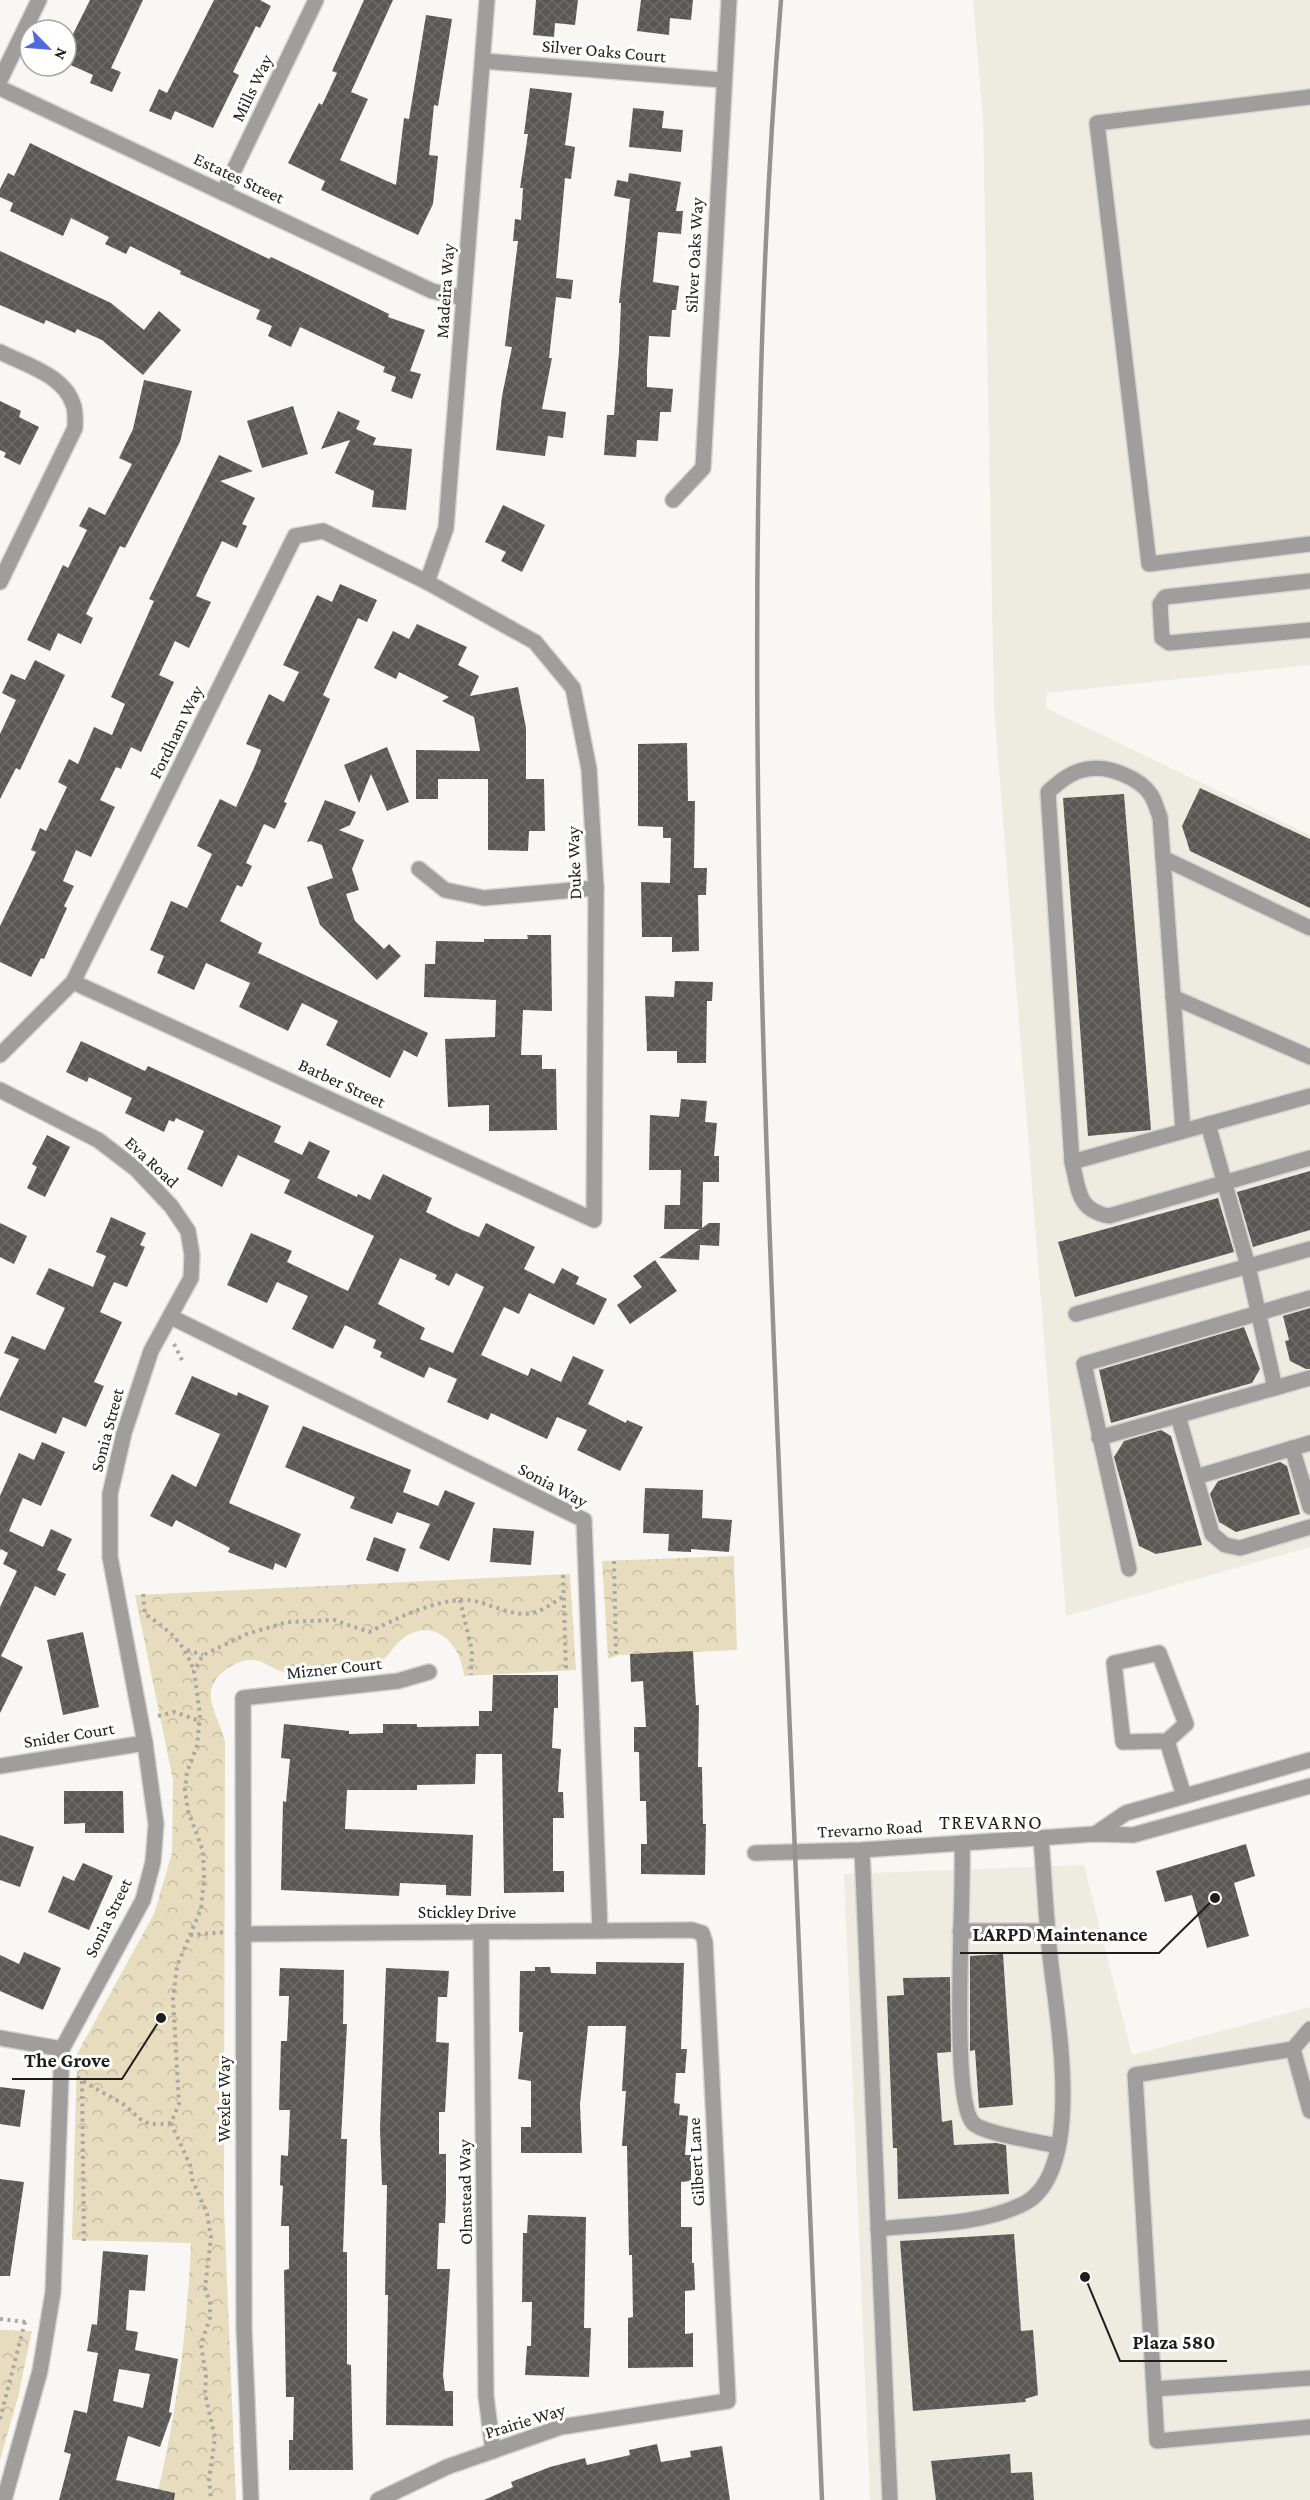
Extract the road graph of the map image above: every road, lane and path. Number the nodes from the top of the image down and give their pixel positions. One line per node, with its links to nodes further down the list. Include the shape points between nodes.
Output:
1 (39, 0): 6 (street)
2 (316, 0): 10 (street, Mills Way)
3 (487, 0): 5 (street, Madeira Way)
4 (729, 0): 7 (street, Silver Oaks Way)
5 (483, 61): 7 (street, Silver Oaks Court); 11 (street, Madeira Way)
6 (0, 80)
7 (722, 80): 13 (street, Silver Oaks Way, via 703,468)
8 (0, 88): 10 (street, Estates Street)
9 (1310, 97): 14 (street, via 1097,123 1149,564)
10 (223, 192): 11 (street, Estates Street, via 432,291)
11 (464, 298): 17 (street, Madeira Way, via 446,528)
12 (0, 352): 16 (street, via 66,389 74,405 75,428)
13 (673, 500)
14 (1310, 544)
15 (1310, 581): 18 (street, via 1165,597 1160,604 1162,638 1169,643)
16 (0, 582)
17 (427, 582): 21 (street, Duke Way, via 536,642 573,688 589,769); 23 (street, Fordham Way, via 323,531 295,536)
18 (1310, 630)
19 (1163, 858): 22 (street); 24 (street); 32 (street, via 1160,817 1150,794 1136,780 1089,768 1064,777 1048,792)
20 (419, 869): 21 (street, via 445,890 484,898)
21 (596, 888): 34 (street, Duke Way)
22 (1310, 928)
23 (73, 981): 25 (street, Fordham Way); 34 (street, Barber Street)
24 (1173, 997): 26 (street); 30 (street)
25 (0, 1055)
26 (1310, 1057)
27 (0, 1090): 40 (street, Eva Road, via 98,1140 136,1169 171,1206 188,1232 192,1255 191,1278)
28 (1310, 1096): 29 (street)
29 (1208, 1124): 30 (street); 33 (street)
30 (1183, 1131): 32 (street)
31 (1310, 1158): 33 (street)
32 (1072, 1162): 33 (street, via 1082,1201 1093,1214 1109,1216)
33 (1225, 1182): 36 (street)
34 (594, 1220)
35 (1310, 1249): 36 (street)
36 (1248, 1266): 38 (street); 39 (street)
37 (1310, 1298): 38 (street)
38 (1258, 1312): 42 (street); 44 (street, via 1084,1364)
39 (1076, 1314)
40 (171, 1317): 64 (street, Sonia Street, via 151,1351 124,1433 110,1494 111,1557); 78 (street, Sonia Way, via 584,1520)
41 (1310, 1378): 42 (street)
42 (1275, 1388): 43 (street)
43 (1178, 1416): 44 (street); 47 (street)
44 (1099, 1438): 51 (street)
45 (1310, 1443): 46 (street)
46 (1292, 1448): 47 (street); 48 (street)
47 (1196, 1477): 49 (street, via 1212,1534 1225,1545 1239,1548)
48 (1310, 1507)
49 (1310, 1527)
50 (614, 1561): 58 (path)
51 (1129, 1569)
52 (563, 1575): 54 (path)
53 (143, 1594): 56 (path, via 145,1614 166,1627)
54 (564, 1596): 55 (path, via 537,1612 524,1614); 59 (path)
55 (460, 1600): 57 (path, via 419,1609 369,1632 334,1620 286,1622 247,1634); 62 (path, via 472,1651)
56 (186, 1649): 57 (path); 60 (path)
57 (203, 1655): 60 (path)
58 (616, 1656)
59 (566, 1670)
60 (194, 1671): 65 (path)
61 (429, 1672): 63 (street, Mizner Court, via 398,1681)
62 (471, 1675)
63 (243, 1698): 82 (street, Wexler Way)
64 (140, 1719): 65 (path, via 174,1712); 67 (street, Sonia Street)
65 (200, 1721): 83 (path, via 185,1790 188,1811 203,1851 204,1879 201,1909)
66 (1167, 1741): 66 (street, via 1186,1724 1159,1653 1114,1664 1123,1742); 71 (street)
67 (145, 1743): 69 (street, Snider Court); 86 (street, Sonia Street, via 156,1824 153,1862 143,1900)
68 (1310, 1760): 71 (street, Trevarno Road)
69 (0, 1766)
70 (1310, 1786): 72 (street, Trevarno Road, via 1133,1835)
71 (1184, 1796): 72 (street, Trevarno Road, via 1126,1813)
72 (1095, 1834): 73 (street, Trevarno Road)
73 (1041, 1838): 74 (street, Trevarno Road); 80 (street)
74 (963, 1843): 75 (street, Trevarno Road); 79 (street)
75 (862, 1850): 76 (street, Trevarno Road); 93 (street)
76 (755, 1853)
77 (692, 1930): 78 (street, Stickley Drive); 100 (street, Gilbert Lane, via 702,1933 705,1942)
78 (600, 1931): 81 (street, Stickley Drive)
79 (960, 1931): 80 (street); 92 (street, via 967,2114 977,2126)
80 (1047, 1931): 92 (street, via 1064,2105)
81 (481, 1932): 82 (street, Stickley Drive); 103 (street, Olmstead Way, via 486,2396)
82 (243, 1934): 83 (path); 106 (street, Wexler Way, via 244,2327)
83 (190, 1935): 91 (path, via 177,1966 173,1999 179,2104)
84 (1310, 2029): 87 (street)
85 (0, 2038): 86 (street)
86 (62, 2049): 88 (street, Sonia Street)
87 (1293, 2049): 90 (street); 99 (street, via 1135,2075)
88 (61, 2068): 89 (path); 97 (street, Sonia Street, via 54,2270)
89 (82, 2080): 91 (path, via 151,2125); 94 (path)
90 (1310, 2112)
91 (171, 2123): 105 (path, via 190,2165 211,2237 205,2288 210,2318 201,2344 205,2394 215,2438 208,2493)
92 (1058, 2146): 93 (street, via 1044,2188 1023,2205 981,2217)
93 (878, 2229): 108 (street)
94 (84, 2241)
95 (0, 2319): 96 (path)
96 (26, 2322): 97 (path); 101 (path)
97 (48, 2323): 104 (street, Sonia Street, via 40,2371)
98 (1310, 2378): 99 (street)
99 (1154, 2389): 102 (street, via 1157,2441)
100 (728, 2401): 103 (street, Prairie Way, via 561,2427)
101 (0, 2419)
102 (1310, 2427)
103 (493, 2451): 107 (street, Prairie Way, via 447,2467)
104 (4, 2500)
105 (211, 2500)
106 (251, 2500)
107 (378, 2500)
108 (890, 2500)

